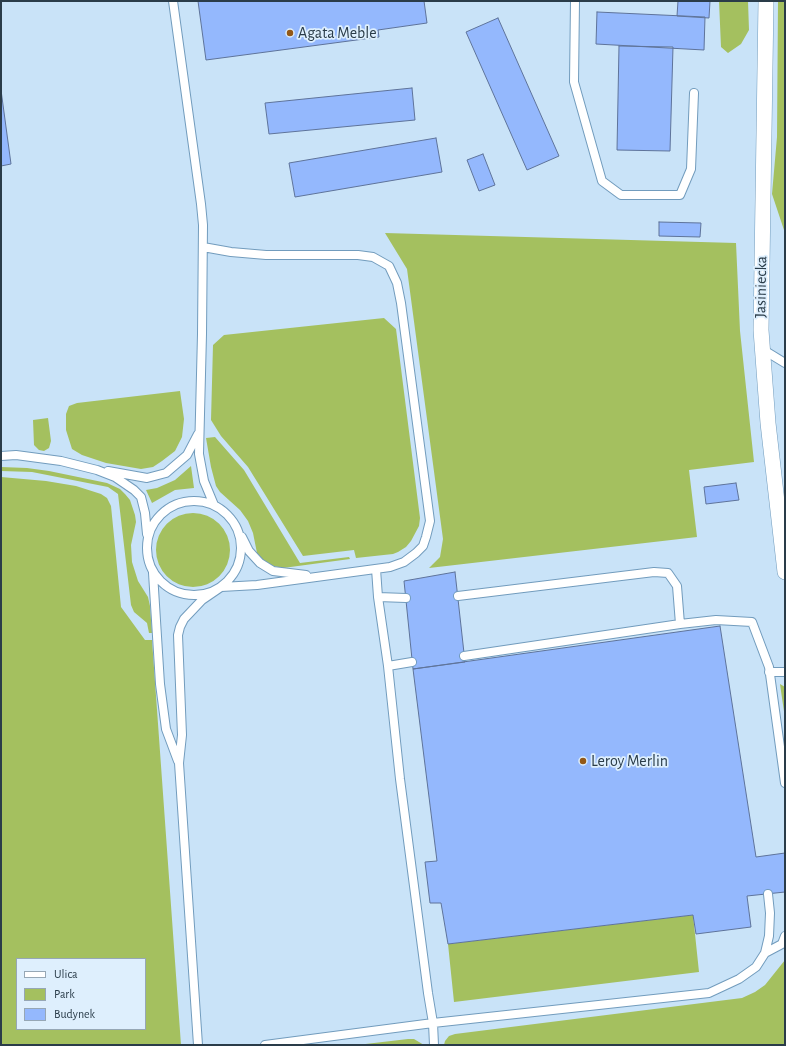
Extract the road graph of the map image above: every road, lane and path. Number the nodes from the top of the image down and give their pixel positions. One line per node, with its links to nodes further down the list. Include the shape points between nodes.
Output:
1 (174, 1): 5 (lane, via 201,204)
2 (575, 1): 4 (lane, via 574,82 602,182 621,195 680,195 692,169)
3 (766, 1): 6 (street, Jasiniecka)
4 (694, 93)
5 (203, 247): 8 (lane); 14 (lane, via 266,255 358,254 374,257 389,266 397,283 401,303 430,521 425,542 416,553 404,562)
6 (762, 349): 7 (lane); 15 (street, Jasiniecka)
7 (785, 363)
8 (199, 431): 10 (lane, via 186,455 166,473 154,477 147,478); 11 (lane, via 199,454 204,481)
9 (1, 456): 10 (lane, via 16,455)
10 (74, 465): 13 (lane, via 115,477 134,490 141,497)
11 (214, 505): 12 (lane, via 233,521); 13 (lane, via 200,501 186,501 173,505 161,513 152,524)
12 (239, 532): 17 (lane, via 249,551 260,563 273,571); 18 (lane, via 239,562 232,576)
13 (147, 537): 16 (lane, via 148,562)
14 (376, 569): 17 (lane); 20 (lane)
15 (785, 572)
16 (153, 573): 18 (lane, via 164,585 177,592 192,595 207,593); 28 (lane, via 160,684 166,729)
17 (319, 576): 18 (lane, via 257,585)
18 (221, 586): 28 (lane, via 188,614 178,634 182,734)
19 (458, 596): 22 (lane, via 661,572 668,573 676,586)
20 (378, 597): 21 (lane); 25 (lane)
21 (406, 598)
22 (680, 624): 23 (lane); 26 (lane, via 716,620 752,622)
23 (464, 656)
24 (412, 662): 25 (lane)
25 (388, 666): 33 (lane, via 400,779)
26 (770, 672): 27 (lane); 29 (lane)
27 (785, 672)
28 (179, 763): 35 (lane)
29 (785, 782)
30 (768, 894): 32 (lane, via 769,936)
31 (785, 936): 32 (lane, via 782,944)
32 (765, 953): 33 (lane, via 756,967 739,979 709,993)
33 (434, 1023): 34 (lane); 37 (lane)
34 (276, 1044): 36 (lane)
35 (198, 1045)
36 (265, 1045)
37 (434, 1045)

